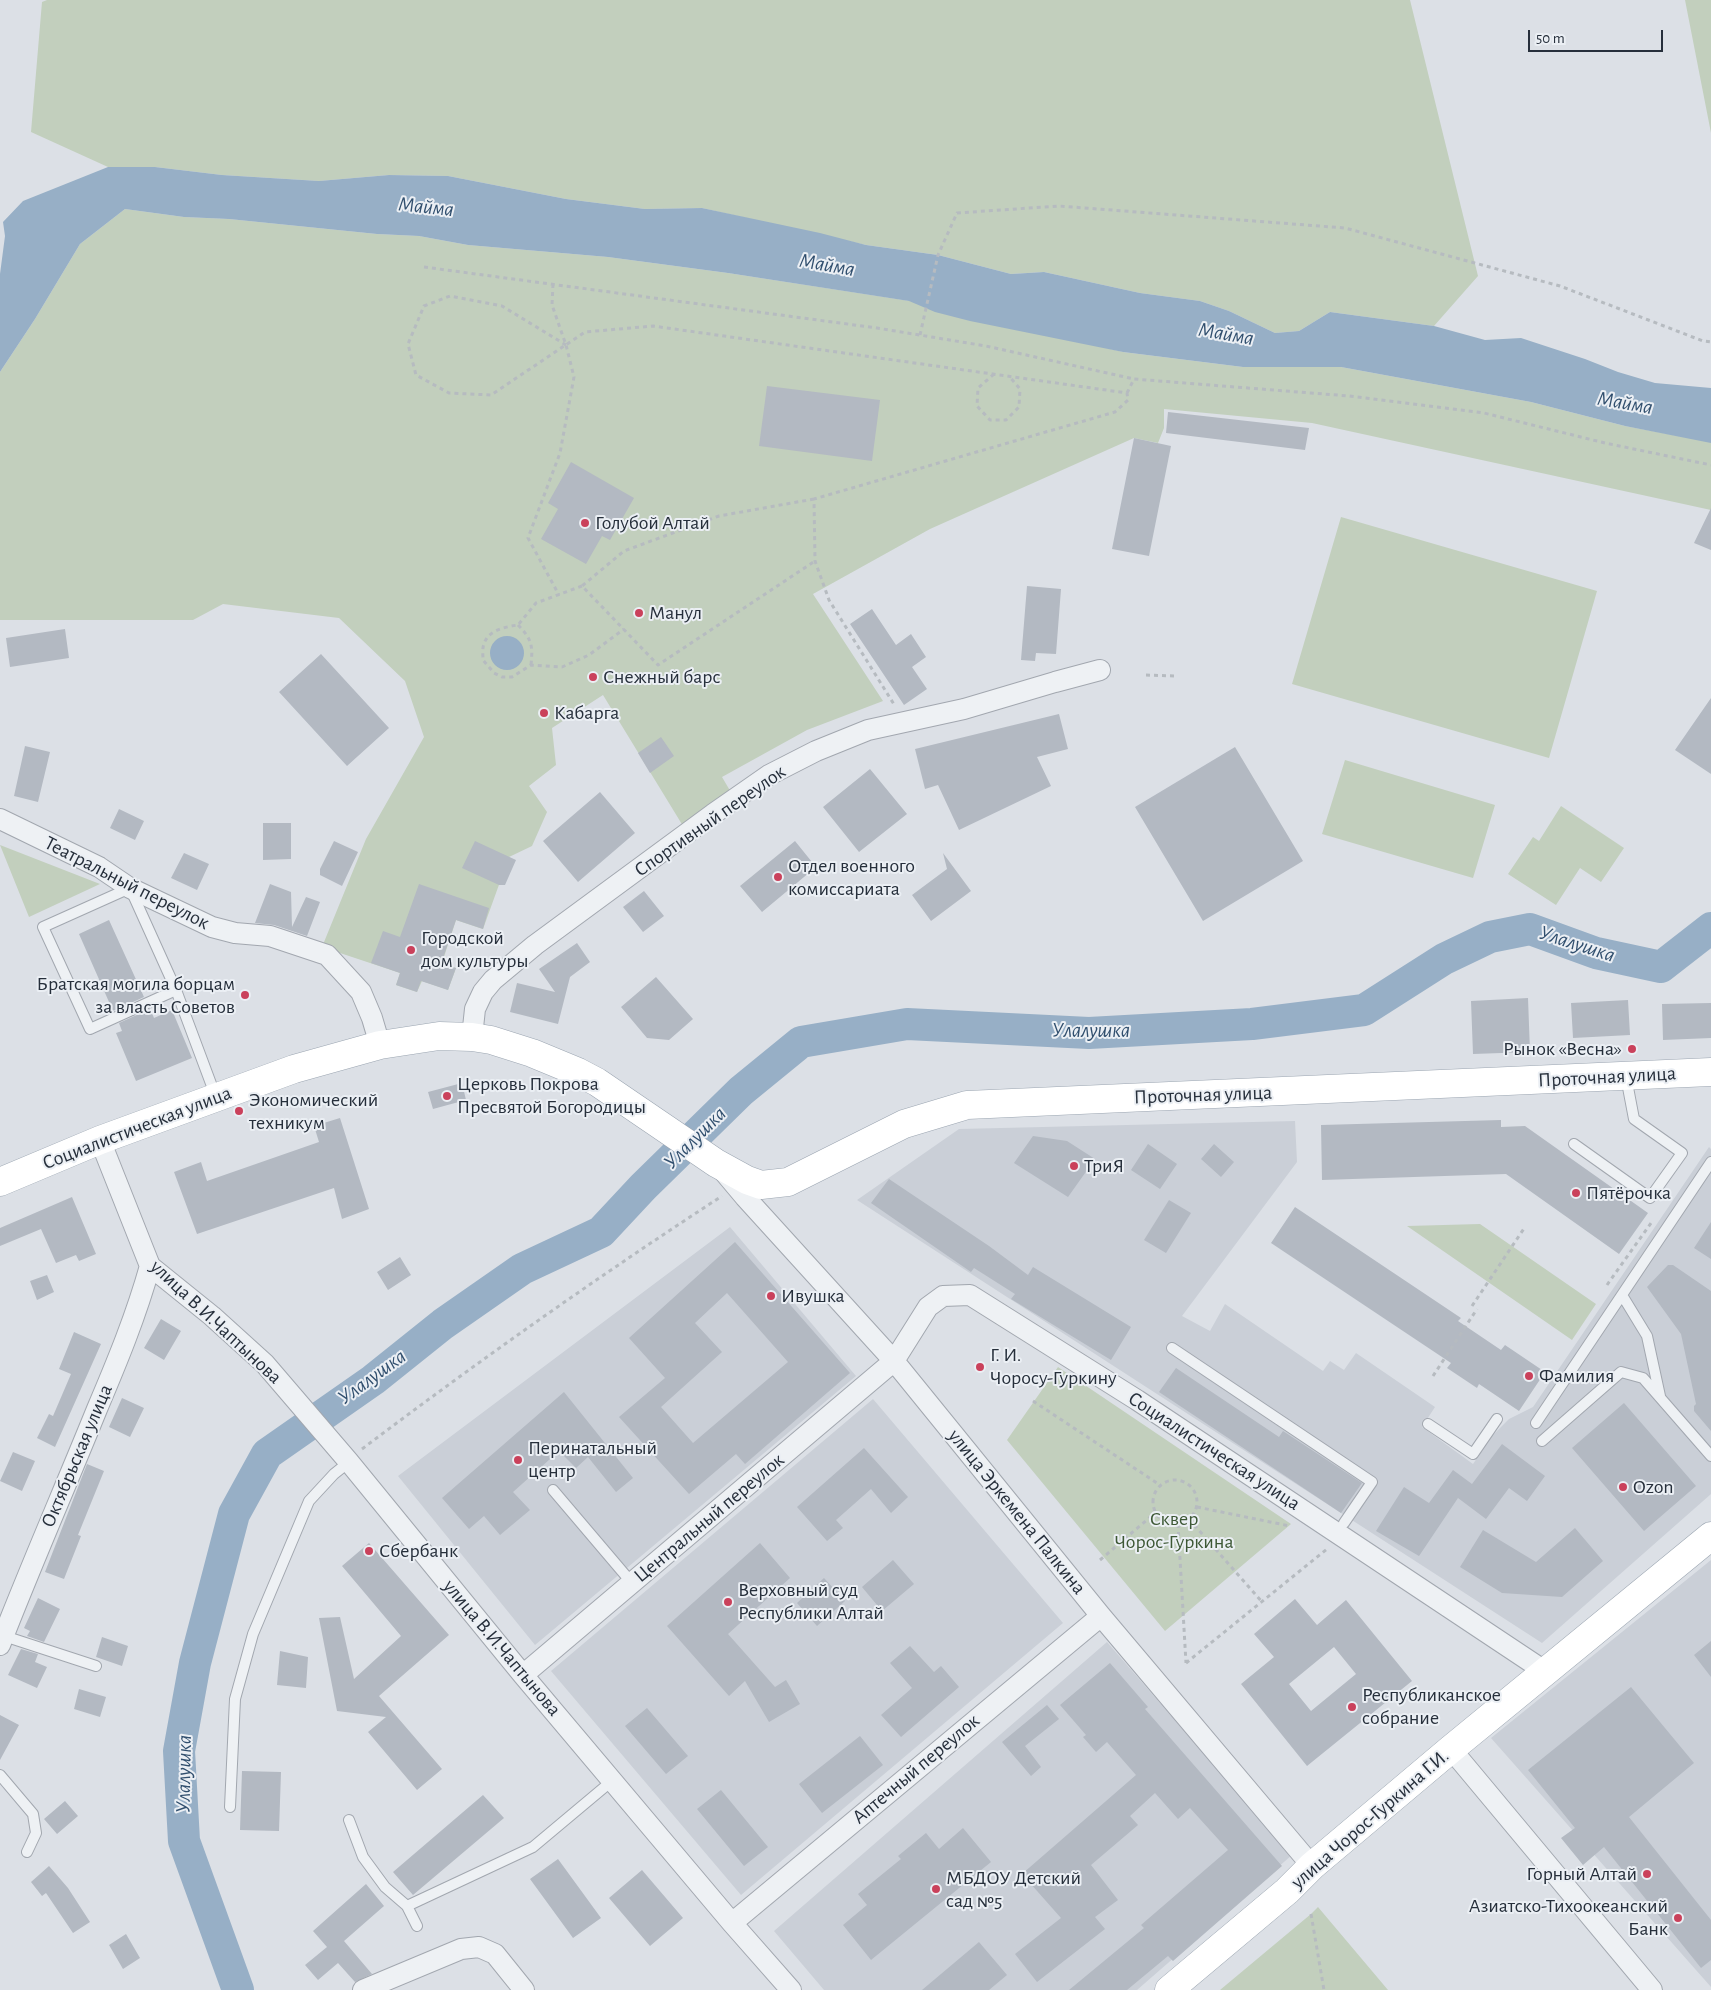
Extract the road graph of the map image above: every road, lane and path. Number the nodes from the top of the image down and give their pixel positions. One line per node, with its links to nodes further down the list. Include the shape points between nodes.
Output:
1 (424, 267): 2 (path)
2 (553, 284): 3 (path); 5 (path, via 552,305)
3 (920, 335): 4 (path, via 938,255 957,213 1050,207 1345,228 1560,286); 8 (path, via 986,346)
4 (1711, 342)
5 (566, 345): 5 (path, via 491,395 449,393 416,375 408,344 424,306 450,296 502,306); 6 (path, via 585,332 653,326); 14 (path, via 574,377 560,453 528,538)
6 (994, 374): 7 (path); 7 (path, via 978,388 977,406 990,420 1006,420 1018,407 1020,389)
7 (1009, 376): 9 (path)
8 (1134, 379): 9 (path); 10 (path, via 1349,396 1484,413)
9 (1127, 393): 11 (path, via 1128,400 1115,412)
10 (1711, 465)
11 (814, 499): 12 (path); 13 (path, via 719,516 624,551)
12 (815, 561): 16 (path, via 658,665); 21 (path, via 828,600)
13 (582, 586): 14 (path); 16 (path)
14 (559, 595): 15 (path, via 536,604)
15 (518, 626): 17 (path, via 528,636 532,649); 17 (path, via 504,627 491,634 484,644 483,660 502,677 512,677)
16 (624, 629): 17 (path, via 589,655 562,667)
17 (531, 666)
18 (1100, 670): 21 (street, Спортивный переулок, via 964,709)
19 (1146, 675): 20 (path)
20 (1174, 676)
21 (905, 721): 25 (street, Спортивный переулок, via 868,730 816,751 768,775 713,814 535,945 493,980 475,1009)
22 (0, 819): 23 (street, Театральный переулок, via 99,866)
23 (130, 888): 24 (lane); 24 (lane, via 43,927 90,1029); 26 (street, Театральный переулок, via 212,927 270,936 327,954 361,992)
24 (176, 990): 29 (lane)
25 (472, 1037): 26 (main road, Социалистическая улица, via 439,1036); 33 (main road, Социалистическая улица, via 510,1045 578,1072)
26 (380, 1045): 29 (main road, Социалистическая улица, via 294,1069)
27 (1711, 1072): 28 (main road, Проточная улица)
28 (1625, 1076): 31 (lane, via 1634,1119 1682,1153 1650,1198); 33 (main road, Проточная улица, via 967,1105 904,1124 788,1182 761,1185)
29 (216, 1098): 30 (main road, Социалистическая улица)
30 (100, 1140): 34 (main road, Социалистическая улица); 38 (street, улица В.И.Чаптынова)
31 (1574, 1144)
32 (1711, 1162): 40 (lane)
33 (716, 1163): 44 (street, улица Эркемена Палкина)
34 (0, 1182)
35 (723, 1196): 52 (path, via 622,1261)
36 (1652, 1222): 39 (path)
37 (1525, 1228): 41 (path)
38 (150, 1266): 52 (street, улица В.И.Чаптынова, via 265,1364); 68 (street, Октябрьская улица, via 139,1308)
39 (1607, 1285)
40 (1622, 1295): 46 (lane, via 1647,1336); 49 (lane)
41 (1472, 1306)
42 (1477, 1309): 45 (path)
43 (1172, 1348): 61 (lane, via 1372,1482)
44 (894, 1361): 61 (street, Социалистическая улица, via 928,1307 943,1296 970,1295); 65 (street, Центральный переулок); 67 (street, улица Эркемена Палкина)
45 (1433, 1376)
46 (1660, 1397): 51 (lane, via 1643,1378 1621,1372); 53 (lane)
47 (1033, 1401): 54 (path)
48 (1497, 1419): 50 (lane, via 1473,1454)
49 (1536, 1423)
50 (1428, 1424)
51 (1542, 1441)
52 (351, 1455): 71 (street, улица В.И.Чаптынова); 75 (lane, via 309,1501 253,1634 235,1699)
53 (1711, 1456)
54 (1160, 1485): 56 (path, via 1173,1480 1187,1483 1196,1493); 57 (path, via 1153,1498)
55 (553, 1490): 65 (lane)
56 (1197, 1507): 58 (path); 60 (path)
57 (1155, 1513): 59 (path, via 1165,1522); 64 (path)
58 (1189, 1519): 59 (path); 66 (path)
59 (1178, 1524): 66 (path, via 1186,1663)
60 (1293, 1527)
61 (1341, 1528): 70 (street, Социалистическая улица)
62 (1711, 1536): 70 (main road, улица Чорос-Гуркина Г.И.)
63 (1320, 1546): 66 (path, via 1324,1552)
64 (1100, 1560)
65 (632, 1583): 71 (street, Центральный переулок)
66 (1262, 1602)
67 (1101, 1616): 78 (street, улица Эркемена Палкина); 81 (street, Аптечный переулок)
68 (2, 1640): 69 (lane)
69 (96, 1666)
70 (1546, 1672): 72 (main road, улица Чорос-Гуркина Г.И.)
71 (523, 1675): 74 (street, улица В.И.Чаптынова)
72 (1451, 1749): 78 (main road, улица Чорос-Гуркина Г.И.); 88 (street)
73 (0, 1775): 77 (lane, via 33,1814 36,1833)
74 (613, 1780): 79 (lane, via 533,1848); 81 (street, улица В.И.Чаптынова)
75 (230, 1807)
76 (349, 1820): 79 (lane, via 363,1857 385,1887)
77 (27, 1852)
78 (1312, 1866): 86 (main road, улица Чорос-Гуркина Г.И., via 1287,1892)
79 (407, 1906): 82 (lane)
80 (1310, 1914): 87 (path)
81 (732, 1923): 85 (street, улица В.И.Чаптынова)
82 (417, 1926)
83 (363, 1990): 84 (street, via 461,1949 479,1947 495,1954)
84 (524, 1990)
85 (791, 1990)
86 (1169, 1990)
87 (1324, 1990)
88 (1652, 1990)

